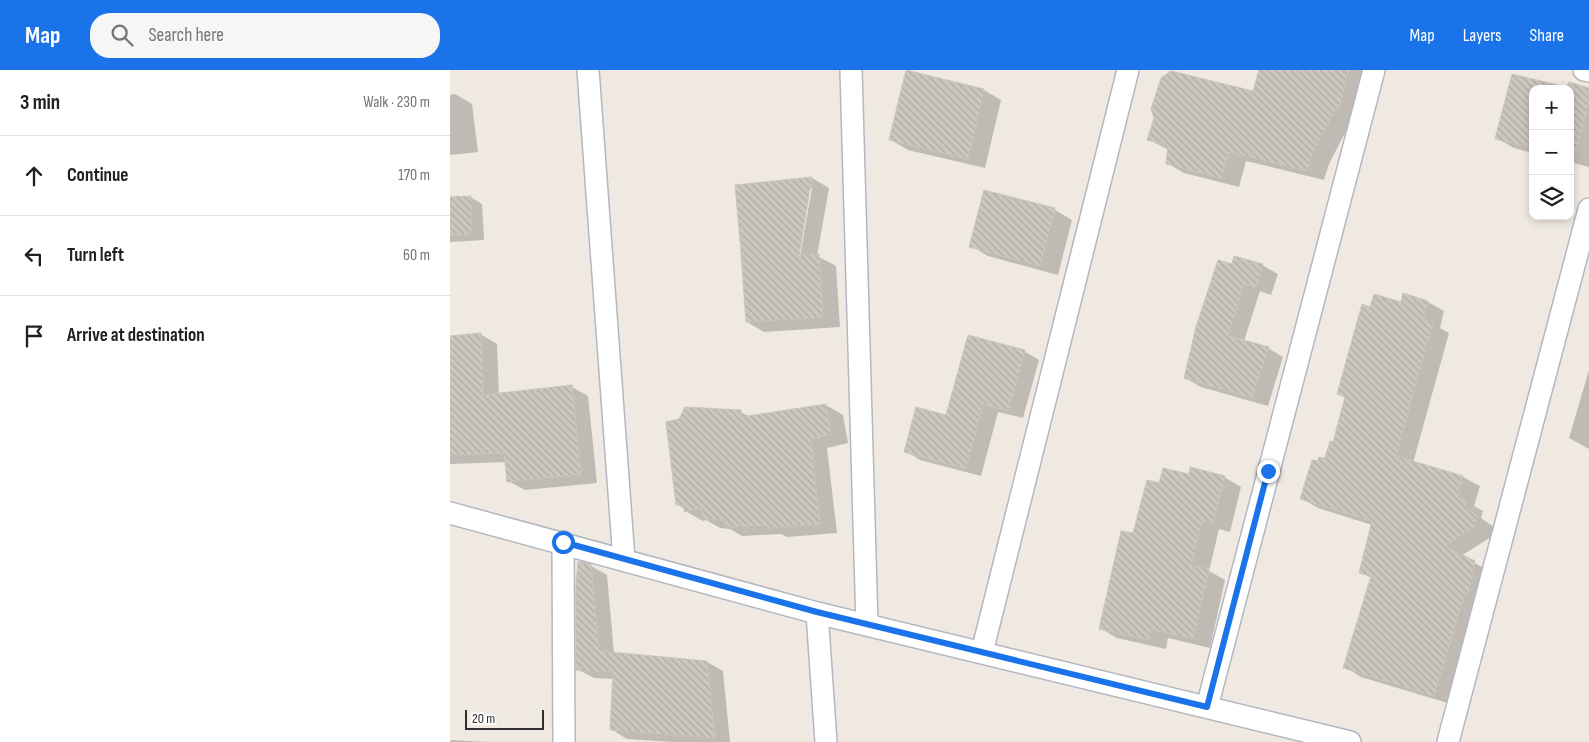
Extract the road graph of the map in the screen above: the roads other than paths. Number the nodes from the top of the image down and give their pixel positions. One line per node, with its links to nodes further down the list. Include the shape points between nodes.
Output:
1 (588, 70): 10 (street)
2 (851, 70): 12 (street)
3 (1128, 70): 13 (street)
4 (1374, 70): 14 (street)
5 (1584, 70): 6 (street)
6 (1589, 71)
7 (1589, 209): 18 (street)
8 (450, 512): 9 (street)
9 (563, 542): 10 (street); 15 (street)
10 (624, 560): 11 (street)
11 (817, 612): 12 (street); 16 (street)
12 (867, 624): 13 (street)
13 (982, 652): 14 (street)
14 (1207, 707): 17 (street)
15 (564, 742)
16 (826, 742)
17 (1350, 742)
18 (1448, 742)

